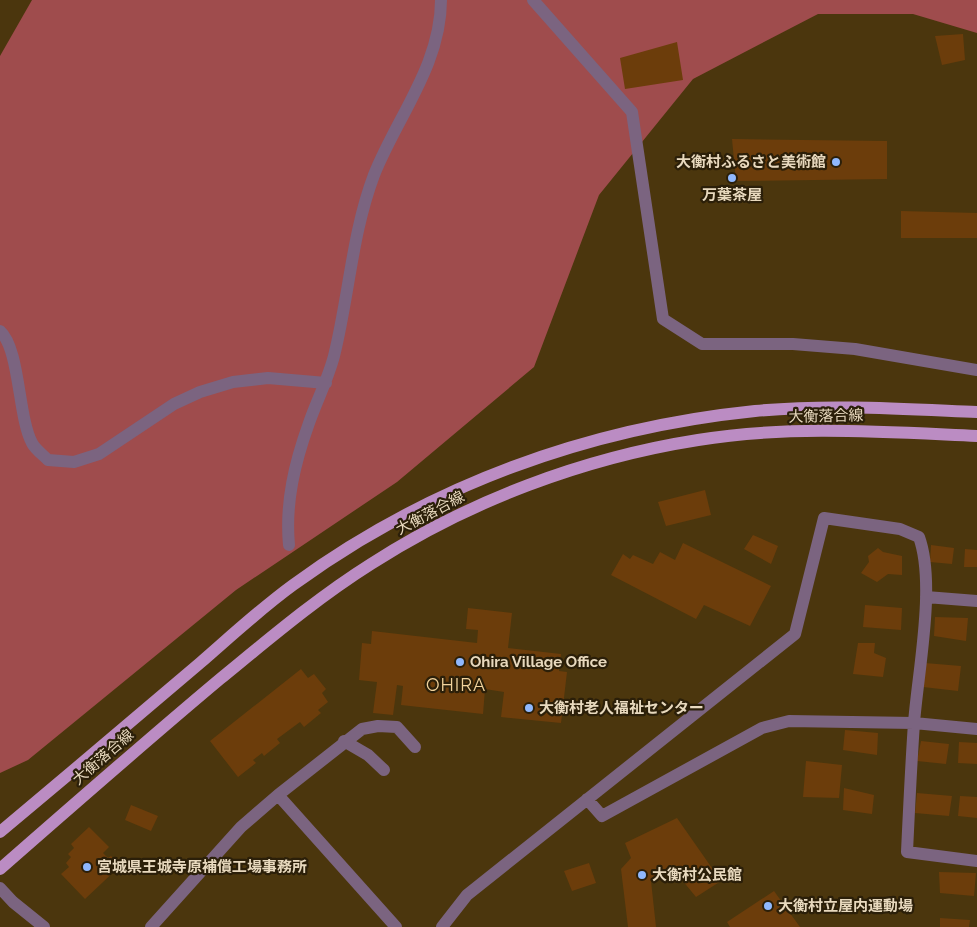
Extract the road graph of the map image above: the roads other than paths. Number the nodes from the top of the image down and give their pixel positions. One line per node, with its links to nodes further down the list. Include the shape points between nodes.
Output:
1 (441, 0): 5 (street, via 434,48 374,175 350,271 342,325)
2 (533, 0): 4 (street, via 632,112 663,319 702,344 793,344 856,349)
3 (0, 332): 5 (street, via 5,336 12,358 32,444 48,460 74,462 99,454 174,404 233,382 268,378)
4 (977, 370)
5 (326, 383): 8 (street, via 309,423 290,487)
6 (977, 412): 18 (main road, 大衡落合線, via 846,408 758,411 697,418 584,442 482,478 430,502 293,585)
7 (977, 436): 20 (main road, 大衡落合線, via 869,432 761,434 700,440 644,450 541,481 482,504 371,564 293,619)
8 (289, 544)
9 (926, 597): 10 (street); 11 (street); 17 (street, via 925,554 919,537 900,529 824,518 795,634)
10 (977, 601)
11 (914, 724): 12 (street); 17 (street, via 789,721 762,728 602,816); 19 (street, via 907,852)
12 (977, 729)
13 (344, 741): 14 (street, via 362,729 396,727); 15 (street, via 368,755); 16 (street)
14 (415, 746)
15 (384, 770)
16 (278, 794): 23 (street, via 241,827); 24 (street)
17 (587, 799): 25 (street, via 467,895)
18 (0, 832)
19 (977, 861)
20 (0, 869)
21 (0, 888): 22 (street)
22 (44, 927)
23 (151, 927)
24 (396, 927)
25 (442, 927)

